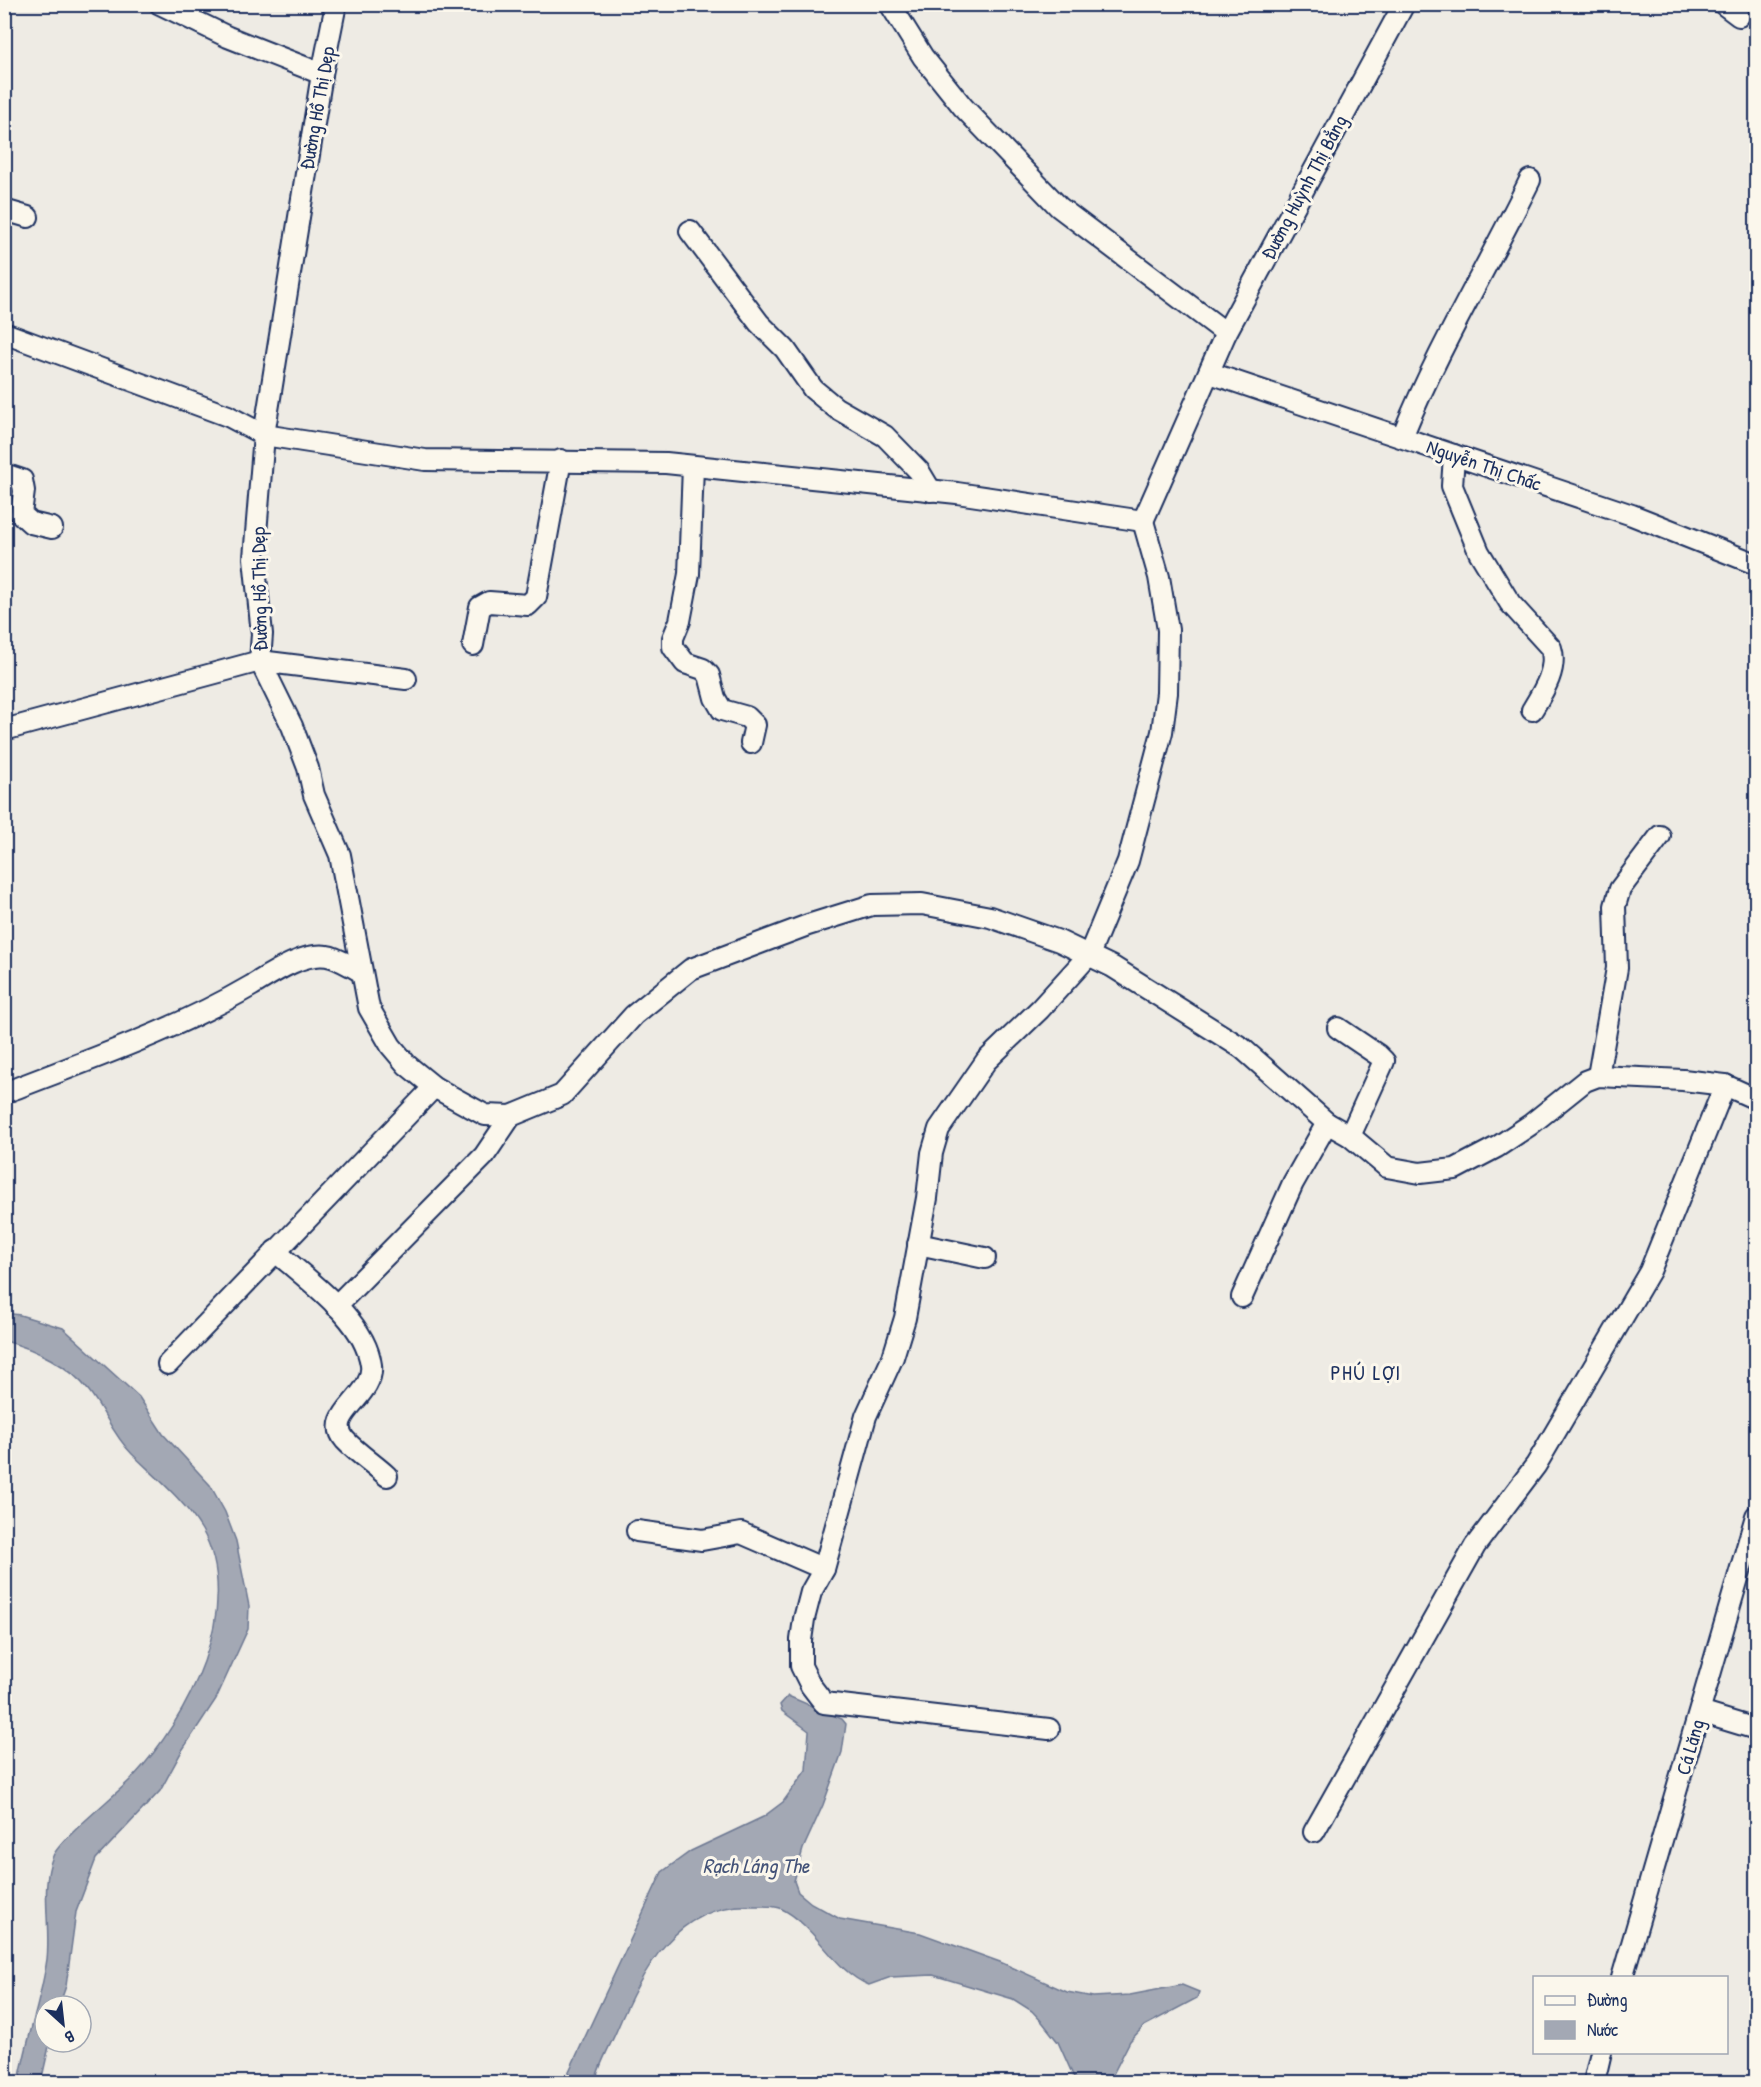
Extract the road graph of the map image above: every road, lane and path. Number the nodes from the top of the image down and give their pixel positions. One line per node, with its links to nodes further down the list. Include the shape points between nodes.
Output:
1 (160, 4): 5 (street, via 228,37)
2 (336, 4): 5 (street, Đường Hồ Thị Dẹp)
3 (890, 4): 11 (street, via 923,57 963,107 1059,207)
4 (1404, 4): 11 (street, Đường Huỳnh Thị Bẳng)
5 (322, 74): 13 (street, Đường Hồ Thị Dẹp)
6 (1530, 180): 14 (street, via 1425,378)
7 (4, 210): 8 (street)
8 (28, 217)
9 (690, 231): 19 (street, via 813,389 836,408 885,436 919,471)
10 (4, 333): 13 (street, via 228,416)
11 (1226, 333): 12 (street, Đường Huỳnh Thị Bẳng)
12 (1210, 373): 14 (street, Nguyễn Thị Chấc); 20 (street, Đường Huỳnh Thị Bẳng)
13 (264, 435): 16 (street, via 425,460); 24 (street, Đường Hồ Thị Dẹp, via 254,558 262,634)
14 (1402, 437): 15 (street, Nguyễn Thị Chấc)
15 (1454, 455): 22 (street, Nguyễn Thị Chấc, via 1632,515); 26 (street, via 1452,486 1479,552 1510,603 1554,656 1551,673)
16 (561, 460): 17 (street); 23 (street, via 536,597 528,604 489,602 480,607)
17 (693, 466): 19 (street); 28 (street, via 689,574 673,647 685,663 704,669 709,675 722,710 747,717 756,725)
18 (4, 474): 21 (street, via 22,480 21,514 27,521)
19 (931, 490): 20 (street)
20 (1143, 521): 30 (street, via 1159,577 1168,630 1167,693 1162,732 1128,861)
21 (52, 528)
22 (1756, 564)
23 (473, 645)
24 (260, 660): 25 (street); 27 (street); 31 (street, Đường Hồ Thị Dẹp, via 292,726 314,795 340,855)
25 (406, 679)
26 (1532, 710)
27 (4, 730)
28 (751, 743)
29 (1660, 836): 33 (street, via 1620,889 1615,906 1617,968)
30 (1089, 956): 38 (street, via 990,917 922,904 872,905 691,969 634,1015 562,1095); 39 (street, via 1242,1048); 41 (street, via 986,1061 939,1129)
31 (360, 971): 35 (street, Đường Hồ Thị Dẹp, via 369,1008 391,1046); 36 (street, via 327,956 304,960 276,970 173,1026)
32 (1338, 1028): 40 (street, via 1384,1061)
33 (1598, 1076): 34 (street); 40 (street, via 1585,1081 1497,1147 1455,1169 1420,1173 1387,1167)
34 (1725, 1085): 37 (street); 54 (street, via 1650,1271 1536,1465 1475,1546)
35 (434, 1087): 38 (street, Đường Hồ Thị Dẹp, via 485,1115); 42 (street)
36 (9, 1091)
37 (1756, 1100)
38 (511, 1116): 45 (street, via 484,1156)
39 (1328, 1123): 40 (street); 44 (street, via 1293,1184)
40 (1350, 1136)
41 (918, 1244): 43 (street); 50 (street, via 905,1318 866,1416)
42 (275, 1251): 45 (street); 46 (street)
43 (985, 1258)
44 (1242, 1298)
45 (336, 1306): 47 (street, via 356,1328 371,1366 370,1382 348,1406 339,1424 340,1431)
46 (168, 1364)
47 (387, 1476)
48 (1756, 1516): 51 (street, Cá Lăng)
49 (638, 1531): 50 (street, via 702,1540 741,1533)
50 (824, 1569): 52 (street, via 811,1592 801,1640 801,1666 824,1703)
51 (1700, 1713): 53 (street); 55 (street, Cá Lăng)
52 (1049, 1729)
53 (1756, 1729)
54 (1314, 1832)
55 (1622, 1976)
56 (1601, 2054): 57 (street)
57 (1594, 2082)

